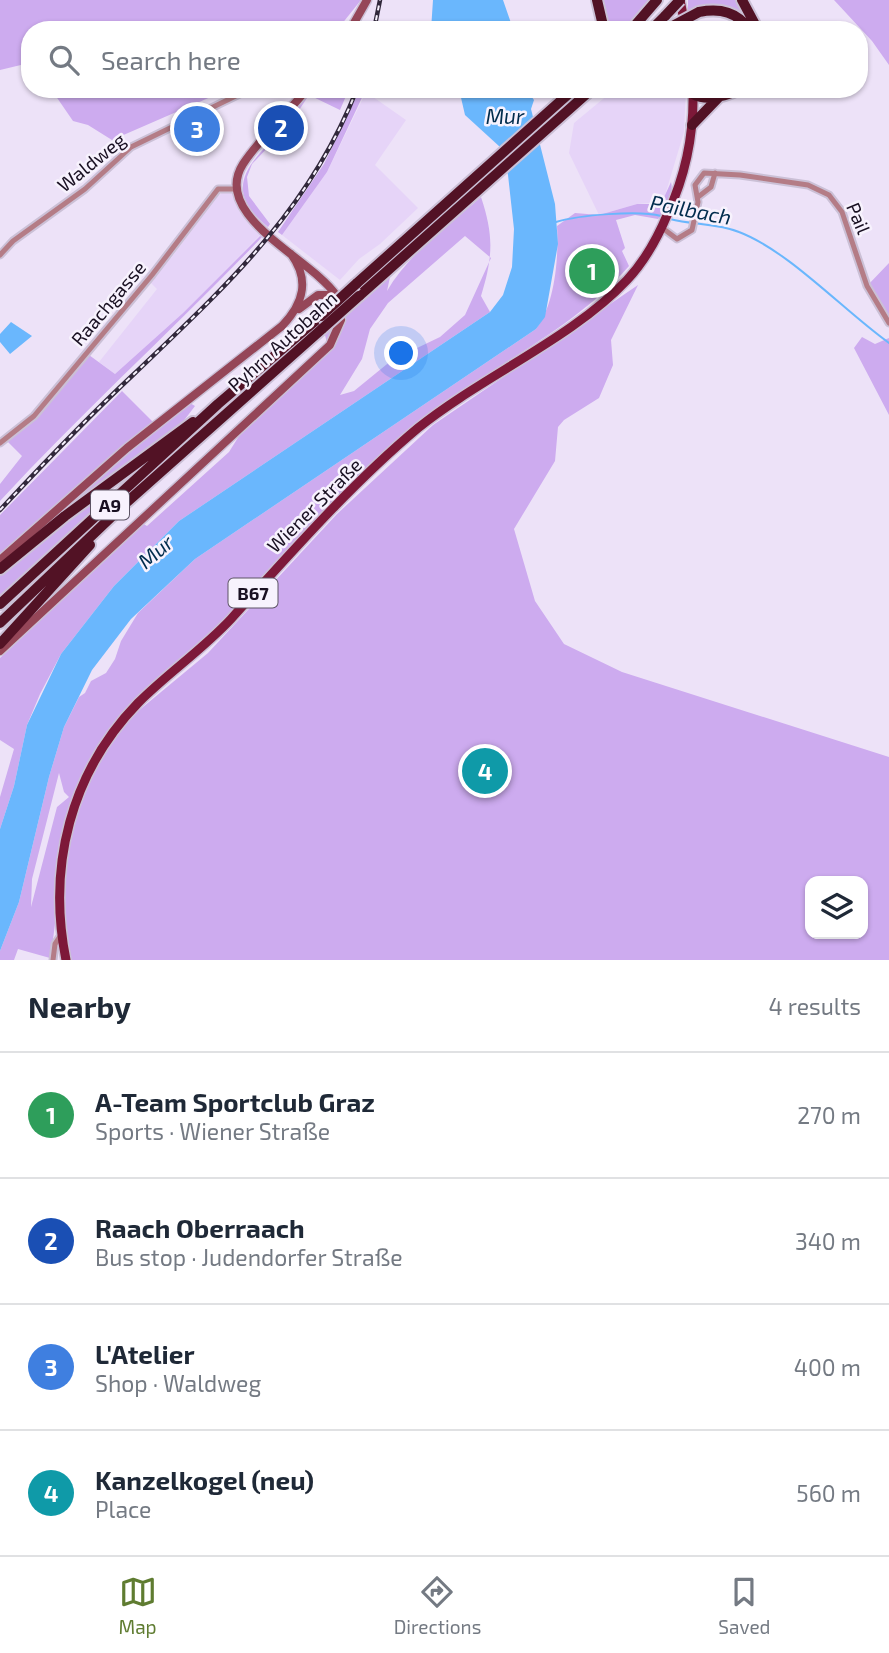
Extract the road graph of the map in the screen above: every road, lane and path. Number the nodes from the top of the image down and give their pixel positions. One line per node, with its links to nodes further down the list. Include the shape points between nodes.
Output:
1 (367, 0): 6 (main road)
2 (597, 0): 7 (highway)
3 (657, 0): 8 (highway)
4 (680, 0): 9 (highway, bridge); 11 (main road)
5 (742, 0): 13 (highway)
6 (355, 21)
7 (602, 21)
8 (639, 21)
9 (660, 21)
10 (683, 21): 12 (highway, bridge, via 699,12 723,10)
11 (684, 21)
12 (740, 21)
13 (753, 21)
14 (232, 98): 26 (street, Waldweg, via 131,147)
15 (299, 98): 22 (main road, via 245,161)
16 (564, 98): 30 (highway, Pyhrn Autobahn / A9, bridge)
17 (583, 98): 32 (highway, Pyhrn Autobahn / A9, bridge)
18 (693, 98): 20 (main road, B67)
19 (712, 98): 20 (highway)
20 (692, 125): 24 (main road, B67, via 683,173)
21 (715, 173): 23 (street, via 711,187); 23 (street, via 704,173 697,181); 29 (street, Pail, via 808,185 829,195 842,212 867,286)
22 (237, 192): 25 (main road, via 248,215); 31 (street, Raachgasse, via 218,188 34,416)
23 (698, 197): 24 (street, via 692,229 677,239)
24 (665, 221): 39 (main road, Wiener Straße / B67, via 637,269 612,294 418,429 288,554 203,648 163,679 108,736 86,772 72,810 60,876)
25 (291, 254): 27 (main road, via 301,268 304,287); 27 (main road, via 336,295 312,298)
26 (0, 255)
27 (290, 317): 33 (main road, via 210,386 127,448)
28 (341, 320): 38 (main road, via 330,345)
29 (889, 323)
30 (218, 404): 34 (highway); 35 (highway, Pyhrn Autobahn / A9)
31 (0, 443)
32 (148, 485): 36 (highway, Pyhrn Autobahn / A9); 37 (highway)
33 (0, 560)
34 (0, 569)
35 (0, 604)
36 (0, 623)
37 (0, 644)
38 (0, 651)
39 (61, 934): 40 (street); 41 (main road, Wiener Straße / B67)
40 (53, 960)
41 (66, 960)

